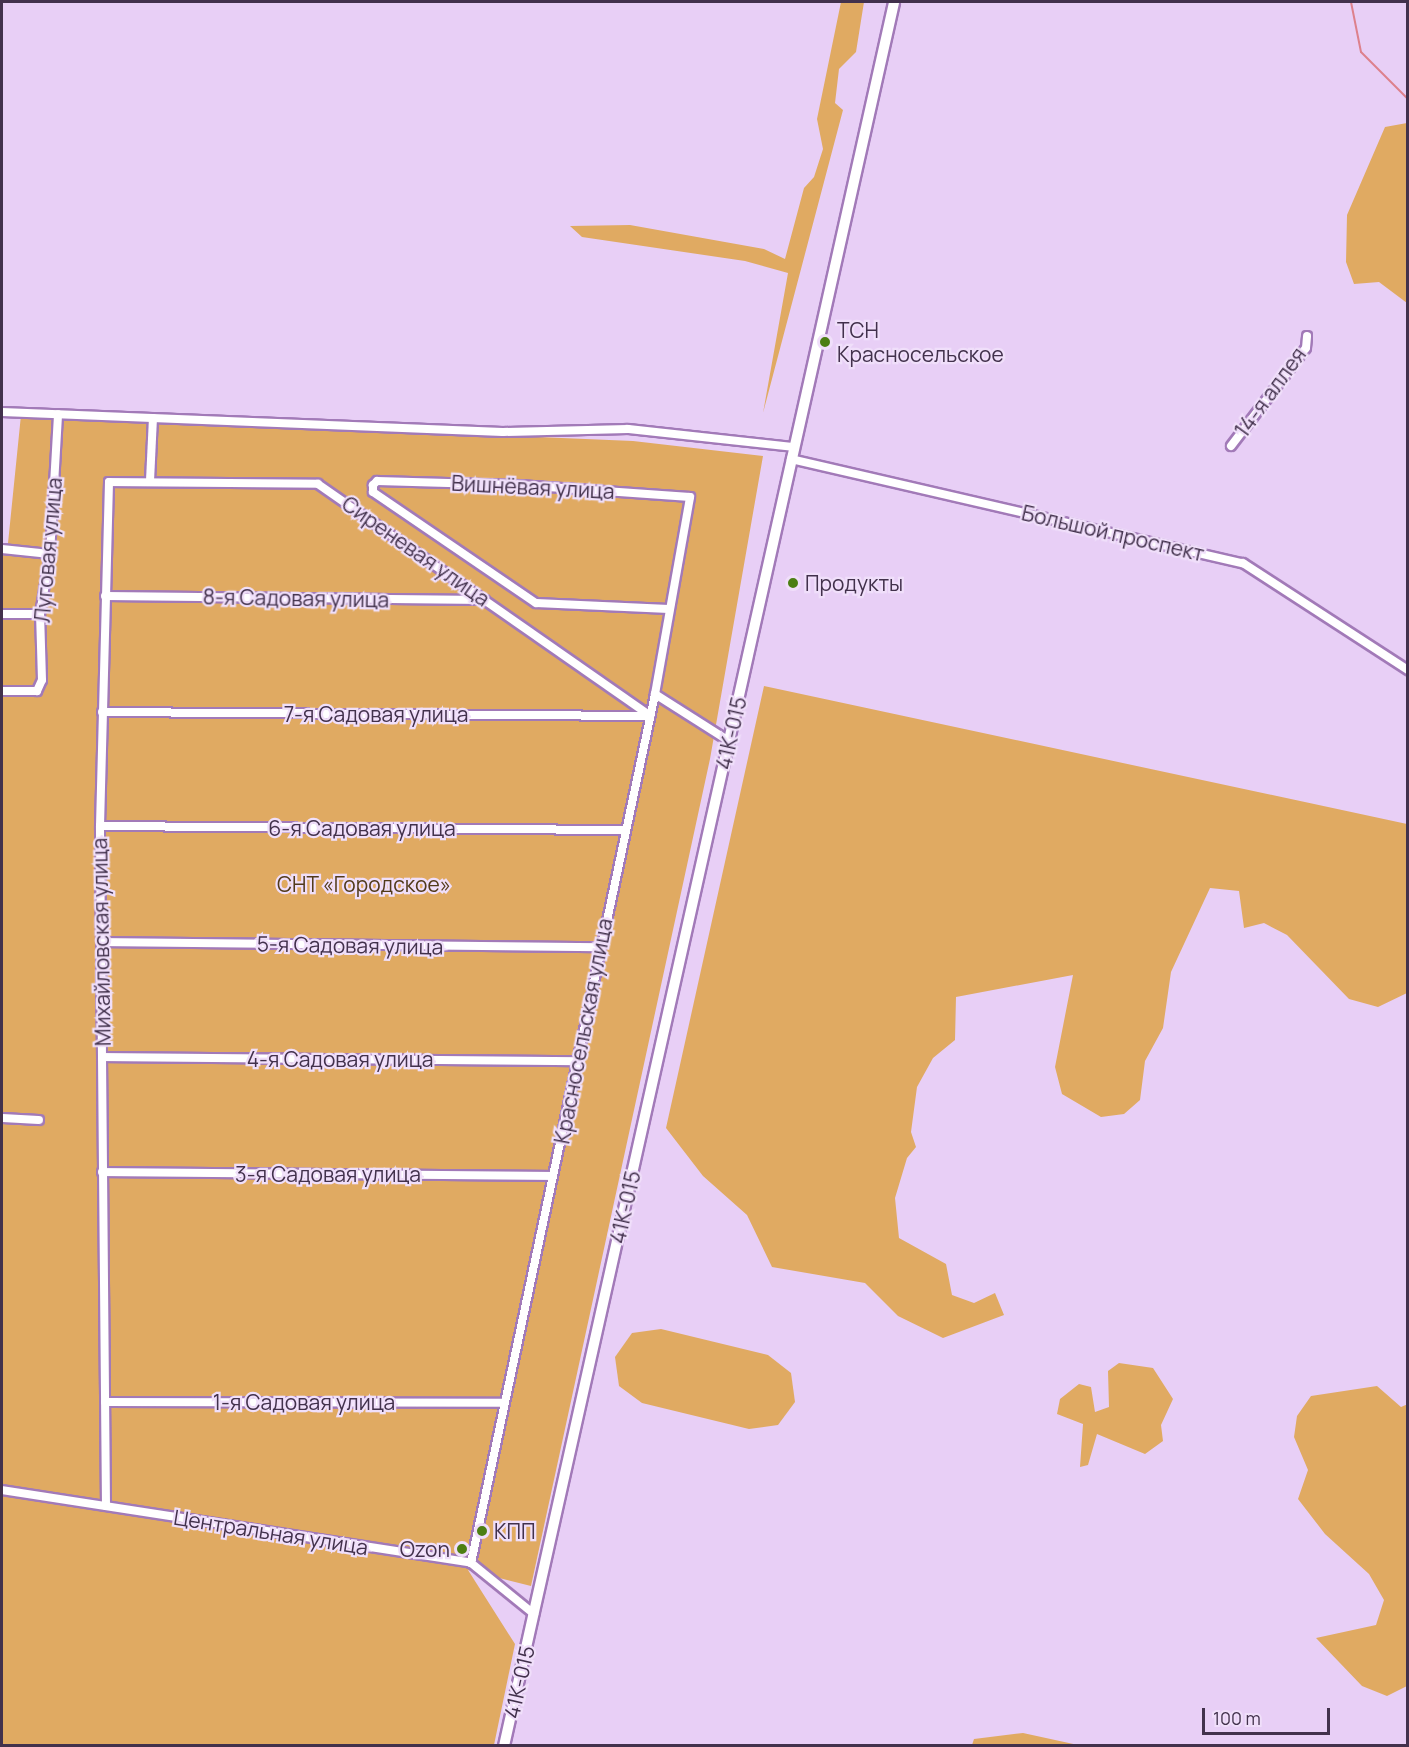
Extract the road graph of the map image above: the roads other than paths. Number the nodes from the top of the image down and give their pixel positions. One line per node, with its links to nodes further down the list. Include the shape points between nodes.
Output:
1 (894, 2): 7 (main road, 41К-015)
2 (1307, 336): 6 (street, 14-я аллея, via 1306,348)
3 (2, 412): 4 (street)
4 (58, 414): 5 (street); 12 (street, Луговая улица)
5 (153, 418): 7 (street, via 503,432 628,429); 9 (street)
6 (1231, 446)
7 (793, 447): 8 (main road, 41К-015)
8 (791, 459): 18 (street, Большой проспект, via 1243,563); 23 (main road, 41К-015 / 41К-015)
9 (150, 481): 13 (street, Михайловская улица, via 109,482); 14 (street, Сиреневая улица, via 318,483)
10 (690, 497): 15 (street, Красносельская улица); 15 (street, Вишнёвая улица, via 376,481 373,492 536,603)
11 (2, 549): 12 (street)
12 (51, 554): 17 (street, Луговая улица)
13 (105, 596): 14 (street, 8-я Садовая улица); 21 (street, Михайловская улица)
14 (486, 600): 22 (street, Сиреневая улица)
15 (669, 609): 20 (street, Красносельская улица)
16 (2, 614): 17 (street)
17 (40, 614): 19 (street, Луговая улица, via 41,686 37,691)
18 (1407, 670)
19 (2, 691)
20 (655, 694): 22 (street, Красносельская улица); 23 (street)
21 (102, 712): 22 (street, 7-я Садовая улица); 24 (street, Михайловская улица)
22 (650, 716): 25 (street, Красносельская улица)
23 (729, 741): 39 (main road, 41К-015)
24 (100, 826): 25 (street, 6-я Садовая улица); 26 (street, Михайловская улица)
25 (625, 830): 27 (street, Красносельская улица)
26 (101, 942): 27 (street, 5-я Садовая улица); 28 (street, Михайловская улица)
27 (598, 947): 29 (street, Красносельская улица)
28 (102, 1057): 29 (street, 4-я Садовая улица); 32 (street, Михайловская улица)
29 (578, 1061): 33 (street, Красносельская улица)
30 (2, 1118): 31 (street)
31 (39, 1120)
32 (102, 1172): 33 (street, 3-я Садовая улица); 34 (street, Михайловская улица)
33 (554, 1176): 35 (street, Красносельская улица)
34 (105, 1402): 35 (street, 1-я Садовая улица); 37 (street, Михайловская улица)
35 (503, 1403): 38 (street, Красносельская улица)
36 (2, 1490): 37 (street, Центральная улица)
37 (105, 1506): 38 (street, Центральная улица)
38 (471, 1563): 39 (street)
39 (534, 1614): 40 (main road, 41К-015)
40 (504, 1746)

